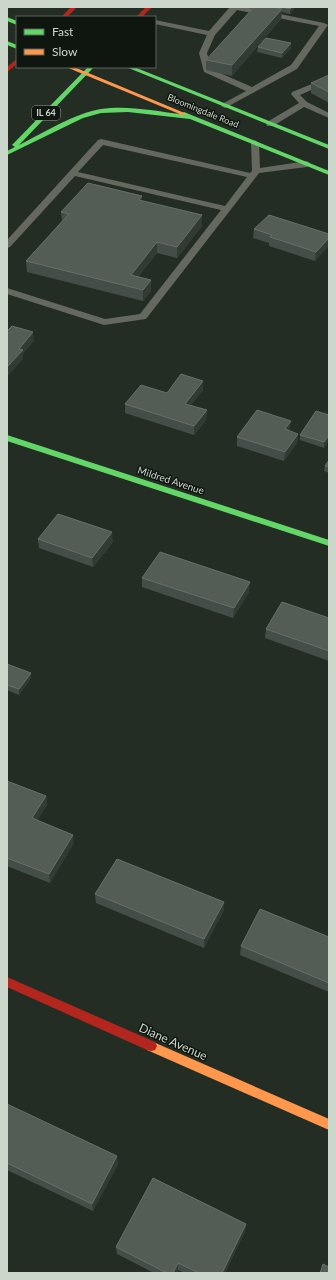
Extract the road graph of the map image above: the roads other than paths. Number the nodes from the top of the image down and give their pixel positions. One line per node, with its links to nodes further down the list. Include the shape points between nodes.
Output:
1 (74, 7): 4 (main road)
2 (149, 7): 5 (main road)
3 (235, 7): 7 (lane); 16 (lane, via 324,25 294,67)
4 (65, 16)
5 (140, 16)
6 (156, 22): 7 (lane)
7 (211, 34): 16 (lane, via 203,53 207,70)
8 (7, 42): 9 (main road)
9 (16, 46)
10 (16, 62): 13 (main road)
11 (75, 68): 14 (main road, Bloomingdale Road)
12 (131, 68): 18 (main road, Bloomingdale Road)
13 (7, 70)
14 (88, 70): 20 (main road, Bloomingdale Road); 24 (main road, IL 64)
15 (329, 79): 17 (lane, via 295,94)
16 (253, 91): 18 (lane)
17 (304, 104): 19 (lane); 21 (lane)
18 (225, 106): 21 (main road, Bloomingdale Road)
19 (329, 116)
20 (190, 117): 22 (main road, Bloomingdale Road); 24 (main road, via 128,110 101,111 81,117)
21 (270, 124): 23 (main road, Bloomingdale Road)
22 (255, 143): 25 (main road, Bloomingdale Road); 28 (lane)
23 (329, 147)
24 (7, 153)
25 (307, 164): 27 (main road, Bloomingdale Road); 28 (lane)
26 (72, 173): 28 (lane, via 101,142); 29 (lane); 30 (lane)
27 (329, 173)
28 (254, 174): 29 (lane)
29 (227, 209): 31 (lane, via 143,317 104,322)
30 (7, 245)
31 (7, 291)
32 (7, 438): 33 (main road, Mildred Avenue)
33 (329, 543)
34 (7, 982): 35 (main road, Diane Avenue)
35 (329, 1125)

